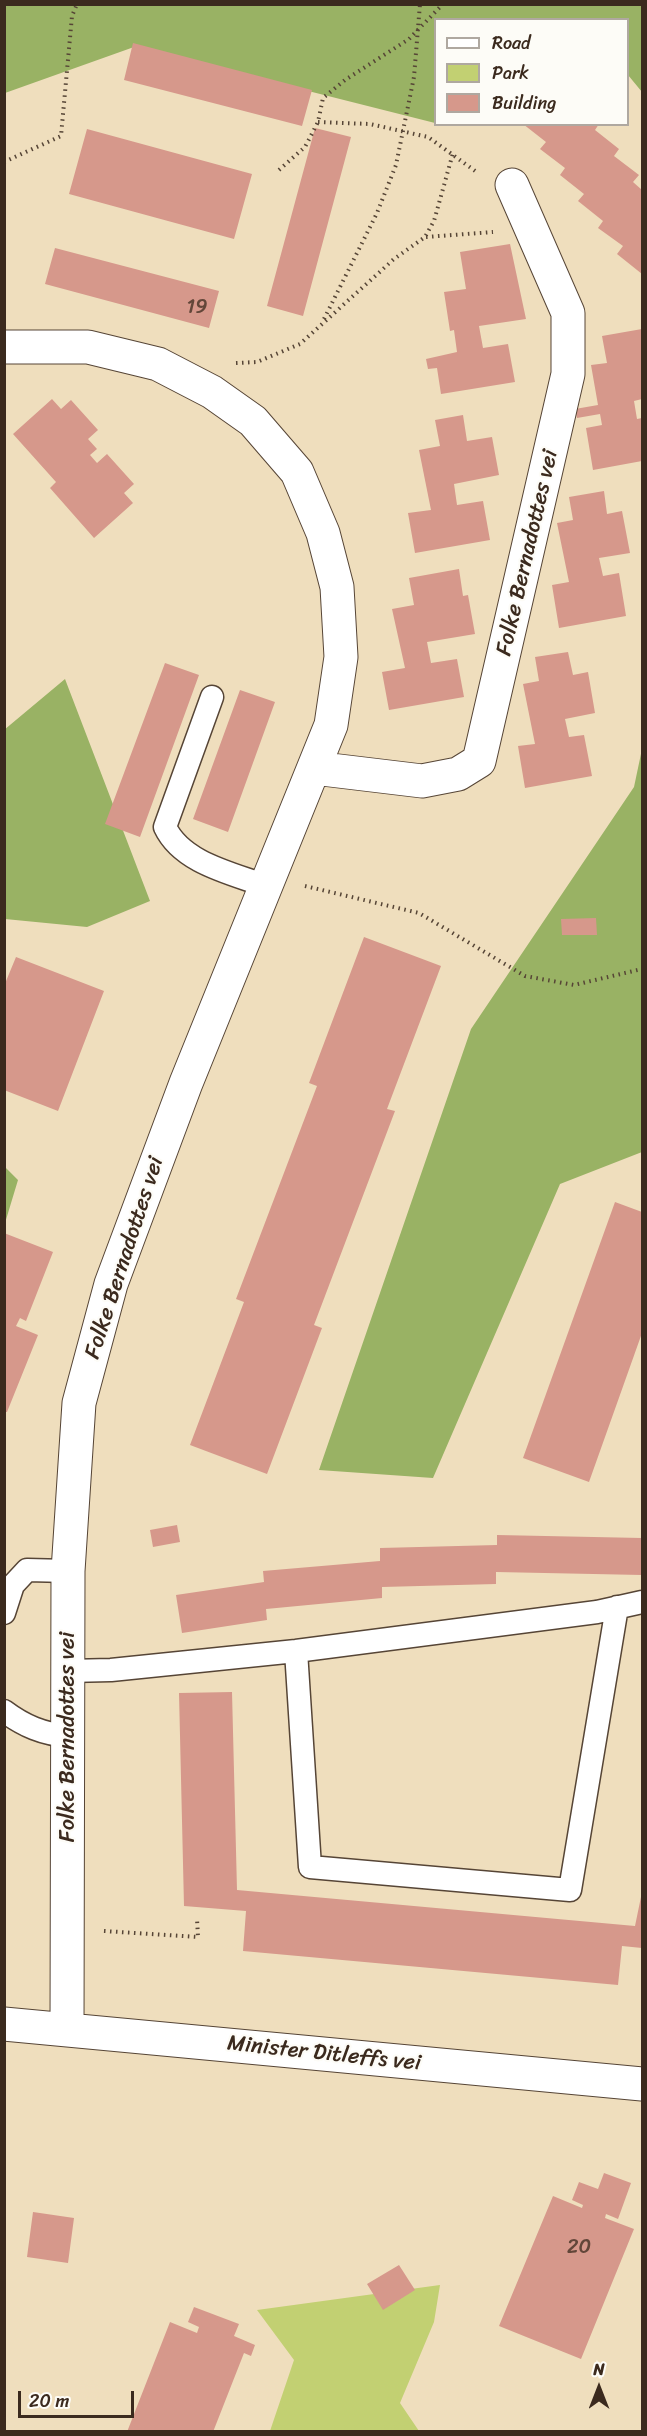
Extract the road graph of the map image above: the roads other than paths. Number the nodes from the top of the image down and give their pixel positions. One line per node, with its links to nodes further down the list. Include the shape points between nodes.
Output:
1 (512, 185): 4 (street, Folke Bernadottes vei, via 568,313 568,374 479,761 458,774 422,781)
2 (4, 347): 4 (street, Folke Bernadottes vei, via 88,347 158,364 212,392 253,421 297,472 323,533 337,587 341,657 331,725)
3 (212, 697): 5 (lane, via 165,827 171,841 186,854)
4 (314, 768): 5 (street, Folke Bernadottes vei)
5 (268, 882): 6 (street, Folke Bernadottes vei, via 186,1083 111,1284 79,1403)
6 (68, 1571): 9 (lane, via 27,1570 14,1585); 11 (street, Folke Bernadottes vei)
7 (642, 1602): 8 (lane)
8 (617, 1607): 10 (lane); 10 (lane, via 570,1890 310,1867)
9 (4, 1613)
10 (296, 1651): 11 (lane)
11 (68, 1671): 13 (street, Folke Bernadottes vei)
12 (4, 1711): 13 (lane, via 39,1731)
13 (68, 1736): 15 (street, Folke Bernadottes vei)
14 (4, 2024): 15 (street, Minister Ditleffs vei)
15 (67, 2029): 16 (street, Minister Ditleffs vei)
16 (642, 2084)

